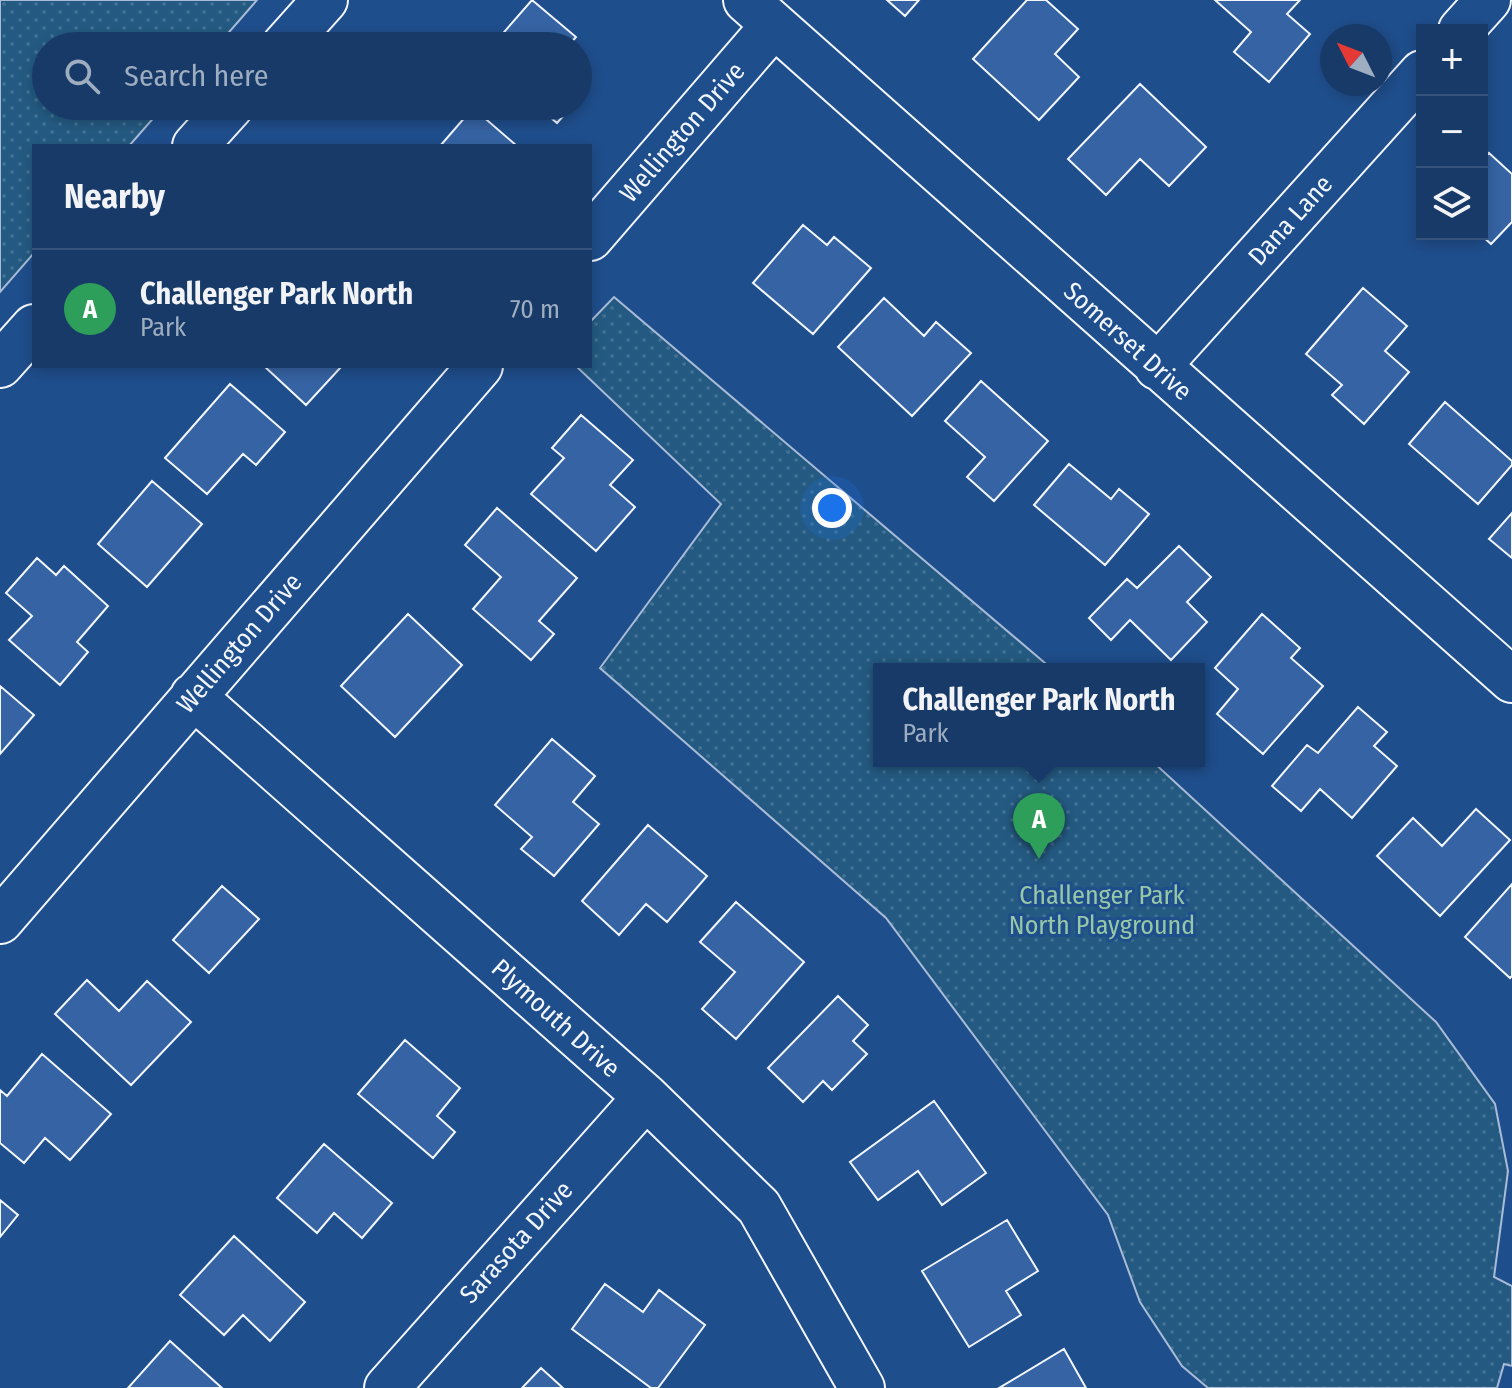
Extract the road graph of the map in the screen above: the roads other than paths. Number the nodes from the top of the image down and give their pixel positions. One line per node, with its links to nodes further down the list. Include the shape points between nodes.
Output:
1 (325, 0): 5 (street)
2 (1488, 0): 4 (street)
3 (760, 12): 9 (street, Wellington Drive); 12 (street, Somerset Drive)
4 (1466, 24)
5 (296, 32)
6 (1416, 80): 12 (street, Dana Lane)
7 (218, 120): 8 (street)
8 (197, 144)
9 (592, 235)
10 (32, 329): 11 (street)
11 (0, 365)
12 (1157, 367): 14 (street, Somerset Drive)
13 (478, 368): 15 (street, Wellington Drive)
14 (1512, 680)
15 (193, 696): 16 (street, Wellington Drive); 17 (street, Plymouth Drive)
16 (0, 921)
17 (646, 1097): 18 (street, Sarasota Drive); 19 (street, Plymouth Drive, via 759,1207)
18 (387, 1388)
19 (862, 1388)

